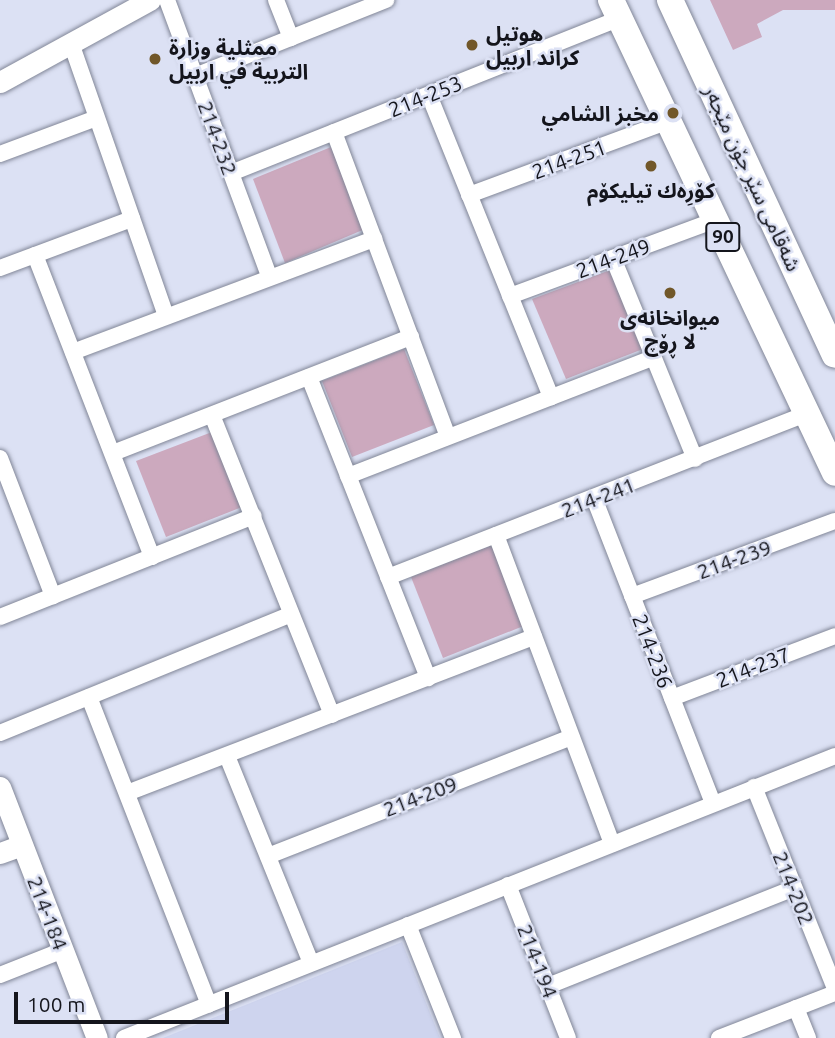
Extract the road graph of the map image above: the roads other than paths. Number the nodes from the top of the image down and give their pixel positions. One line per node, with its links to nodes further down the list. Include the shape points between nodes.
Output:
1 (150, 0): 8 (street)
2 (167, 0): 9 (street, 214-232)
3 (276, 0): 7 (street)
4 (386, 0): 7 (street)
5 (670, 0): 29 (highway, شەقامی سێر جۆن مێجەر / 90)
6 (615, 9): 11 (street, 214-253); 13 (highway, 90)
7 (291, 38): 9 (street)
8 (71, 43): 10 (street); 12 (street)
9 (195, 76): 16 (street, 214-232)
10 (0, 82)
11 (429, 95): 14 (street, 214-253); 17 (street)
12 (97, 118): 15 (street); 18 (street)
13 (668, 121): 17 (street, 214-251); 19 (highway, 90)
14 (334, 132): 16 (street, 214-253); 20 (street)
15 (0, 154)
16 (231, 173): 24 (street, 214-232)
17 (469, 195): 25 (street)
18 (132, 219): 21 (street); 26 (street)
19 (715, 220): 22 (street, 214-249); 33 (highway, 90)
20 (374, 239): 24 (street); 27 (street)
21 (35, 255): 23 (street); 28 (street)
22 (613, 258): 25 (street, 214-249); 30 (street)
23 (0, 268)
24 (269, 276): 26 (street)
25 (510, 296): 32 (street)
26 (166, 316): 28 (street)
27 (411, 337): 31 (street); 35 (street)
28 (73, 352): 36 (street)
29 (835, 355)
30 (653, 358): 32 (street); 38 (street)
31 (309, 377): 34 (street); 40 (street)
32 (551, 397): 35 (street)
33 (806, 414): 38 (street, 214-241); 39 (highway, 90)
34 (212, 415): 36 (street); 42 (street)
35 (447, 435): 40 (street)
36 (113, 453): 45 (street)
37 (0, 458): 47 (street)
38 (695, 459): 41 (street, 214-241)
39 (835, 473)
40 (348, 476): 46 (street)
41 (594, 498): 44 (street, 214-241); 48 (street, 214-236)
42 (254, 516): 45 (street); 49 (street)
43 (835, 521): 48 (street, 214-239)
44 (496, 535): 46 (street, 214-241); 52 (street)
45 (152, 557): 47 (street)
46 (388, 577): 53 (street)
47 (53, 596): 50 (street)
48 (632, 596): 55 (street, 214-236)
49 (291, 614): 54 (street); 56 (street)
50 (0, 617)
51 (835, 636): 55 (street, 214-237)
52 (534, 637): 53 (street); 58 (street)
53 (428, 678): 56 (street)
54 (89, 696): 57 (street); 63 (street)
55 (672, 698): 64 (street, 214-236)
56 (332, 715): 59 (street)
57 (0, 733)
58 (572, 737): 65 (street); 68 (street, 214-209)
59 (227, 756): 63 (street); 68 (street)
60 (835, 756): 61 (street)
61 (754, 787): 64 (street); 70 (street, 214-202)
62 (0, 788): 66 (street, 214-184)
63 (127, 793): 77 (street)
64 (713, 804): 65 (street)
65 (612, 844): 69 (street)
66 (22, 845): 67 (street); 72 (street, 214-184)
67 (0, 853)
68 (268, 856): 73 (street)
69 (509, 885): 71 (street); 75 (street, 214-194)
70 (794, 888): 75 (street); 76 (street, 214-202)
71 (408, 925): 73 (street); 81 (street)
72 (63, 950): 74 (street); 79 (street, 214-184)
73 (311, 964): 77 (street)
74 (0, 975)
75 (548, 986): 82 (street, 214-194)
76 (835, 990): 78 (street)
77 (209, 1004): 80 (street)
78 (796, 1008): 83 (street); 84 (street)
79 (97, 1038)
80 (124, 1038)
81 (453, 1038)
82 (568, 1038)
83 (719, 1038)
84 (807, 1038)

